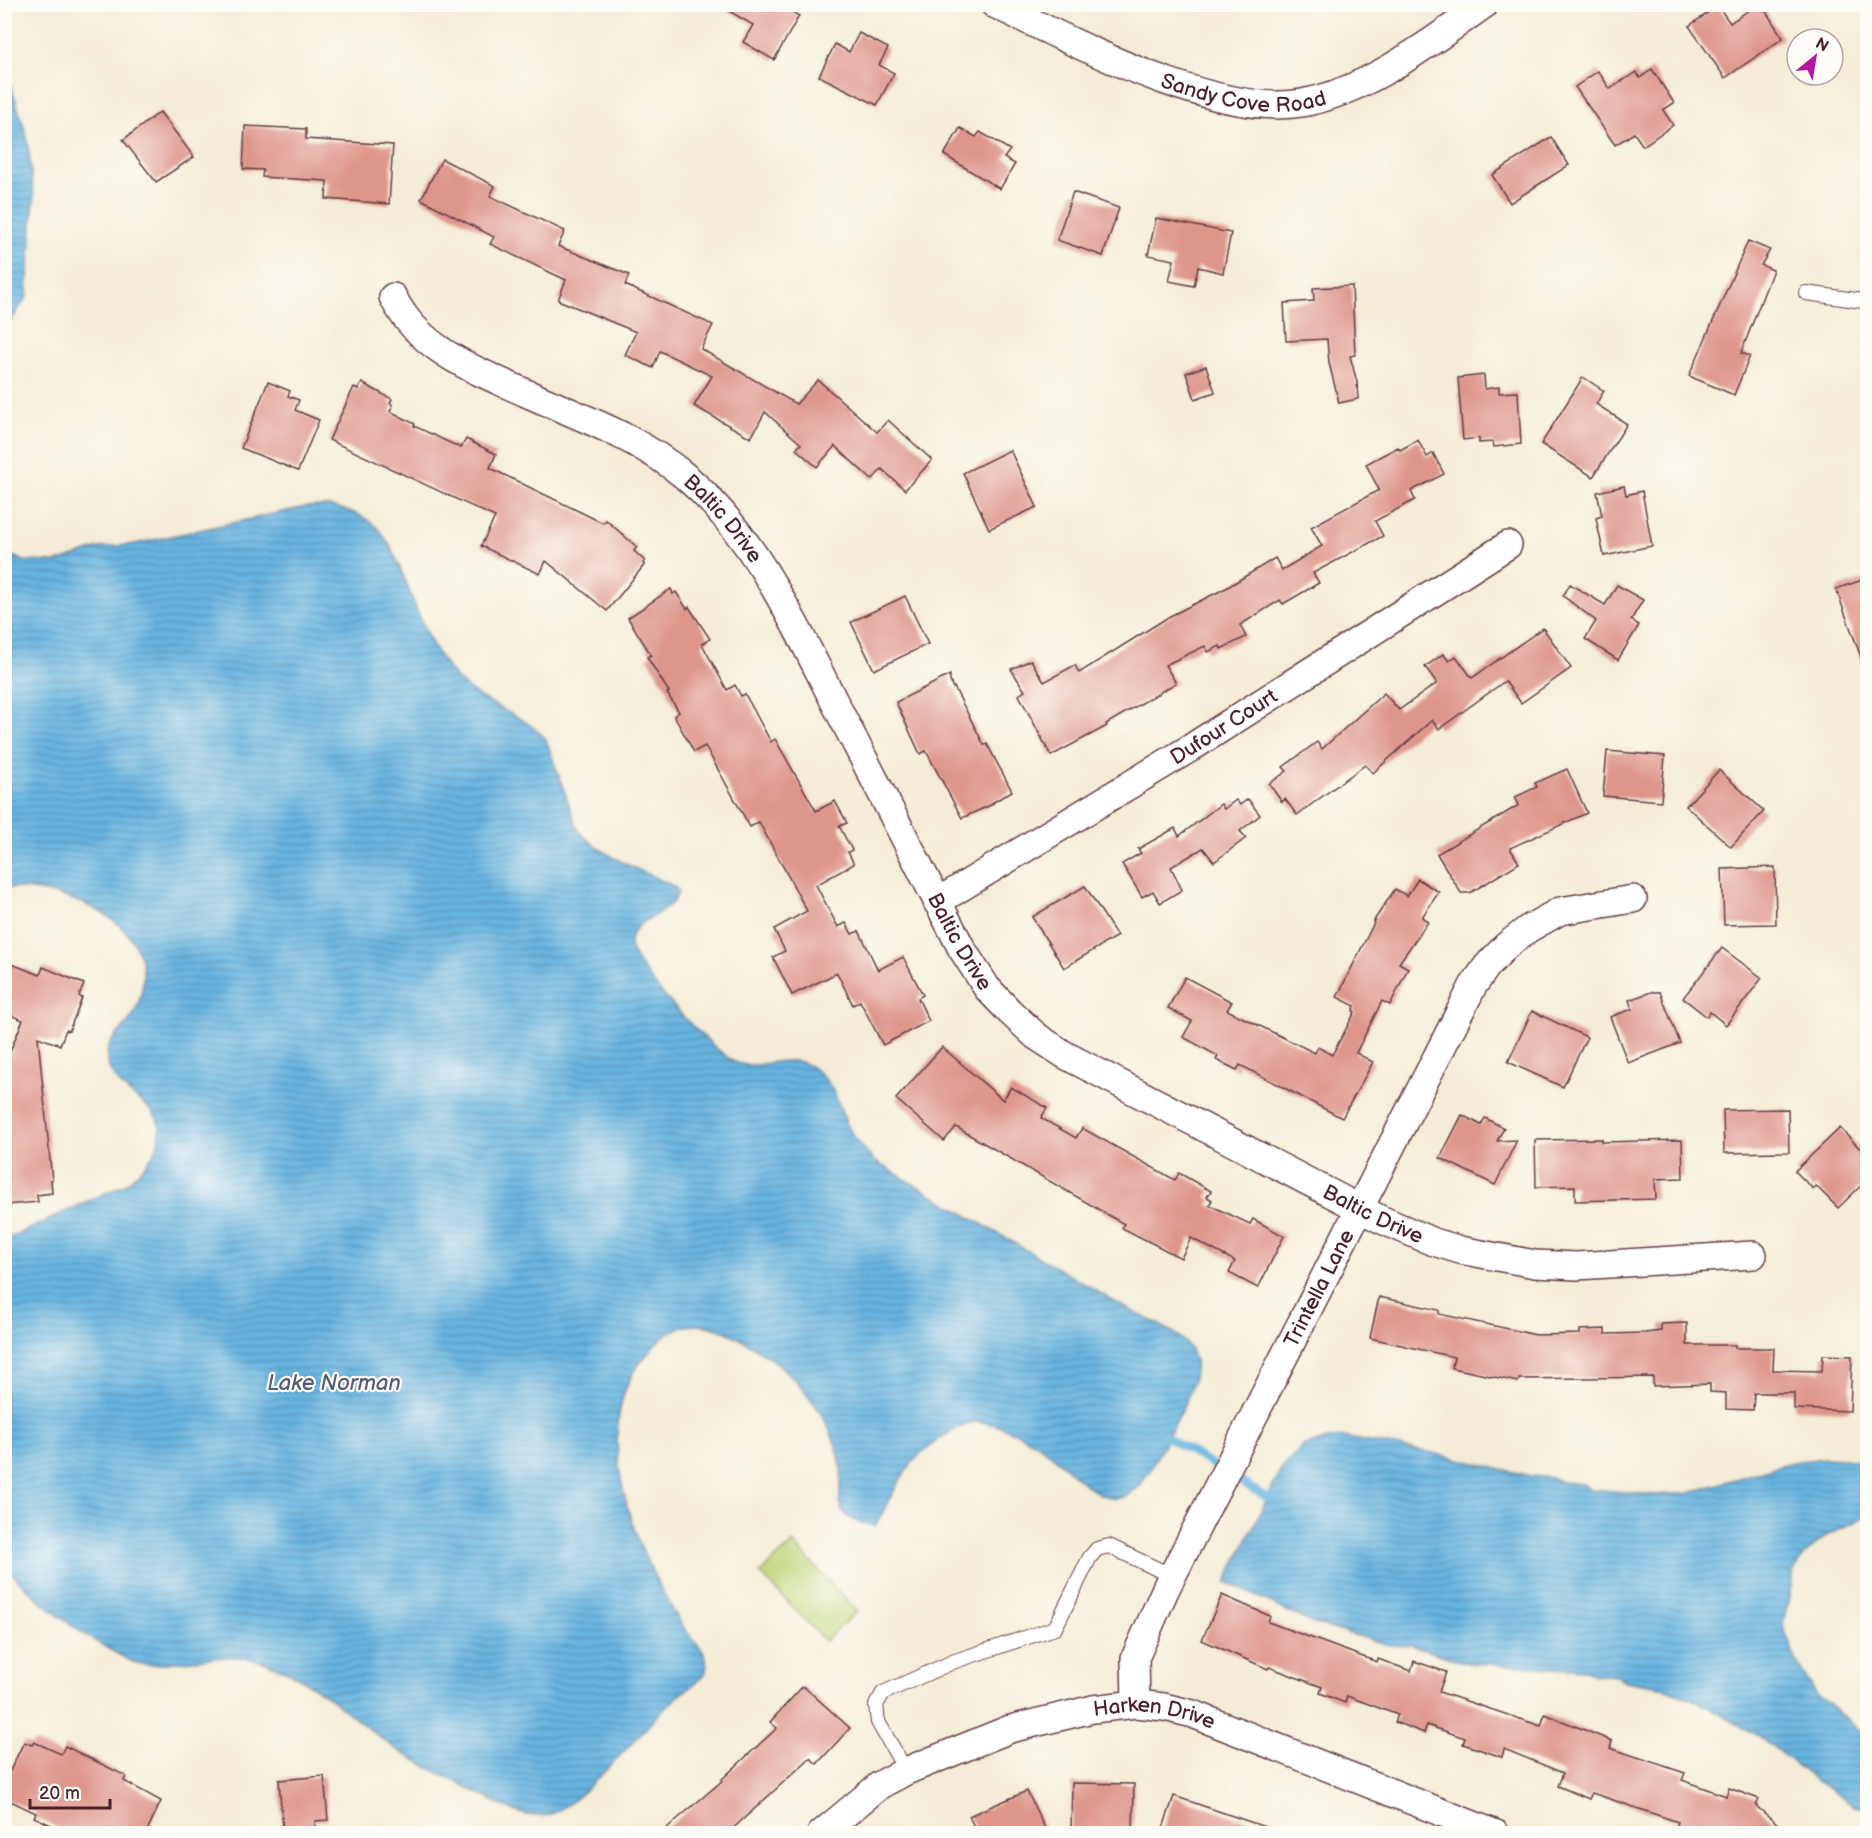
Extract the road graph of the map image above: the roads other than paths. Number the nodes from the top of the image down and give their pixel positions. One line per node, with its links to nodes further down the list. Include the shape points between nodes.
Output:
1 (994, 4): 2 (street, Sandy Cove Road, via 1158,78 1221,98 1280,105 1327,96 1368,80)
2 (1485, 4)
3 (1806, 293): 5 (lane)
4 (393, 297): 8 (street, Baltic Drive, via 416,330 461,364 645,447 686,477 724,515 784,604)
5 (1868, 304)
6 (1508, 545): 8 (street, Dufour Court)
7 (1633, 899): 9 (street, Trintella Lane, via 1560,911 1528,929 1487,966 1456,1016)
8 (937, 902): 9 (street, Baltic Drive, via 987,988 1036,1036)
9 (1361, 1208): 10 (street, Baltic Drive, via 1431,1241 1535,1264 1577,1266); 11 (street, Trintella Lane)
10 (1753, 1255)
11 (1172, 1576): 12 (street, Trintella Lane, via 1135,1658); 13 (lane, via 1109,1546 1097,1549 1055,1628 955,1660 883,1693 876,1705 878,1722)
12 (1136, 1704): 13 (street, Harken Drive, via 1093,1709 1010,1730); 15 (street, Harken Drive, via 1193,1714)
13 (906, 1771): 14 (street, Harken Drive, via 880,1785)
14 (821, 1833)
15 (1496, 1833)

